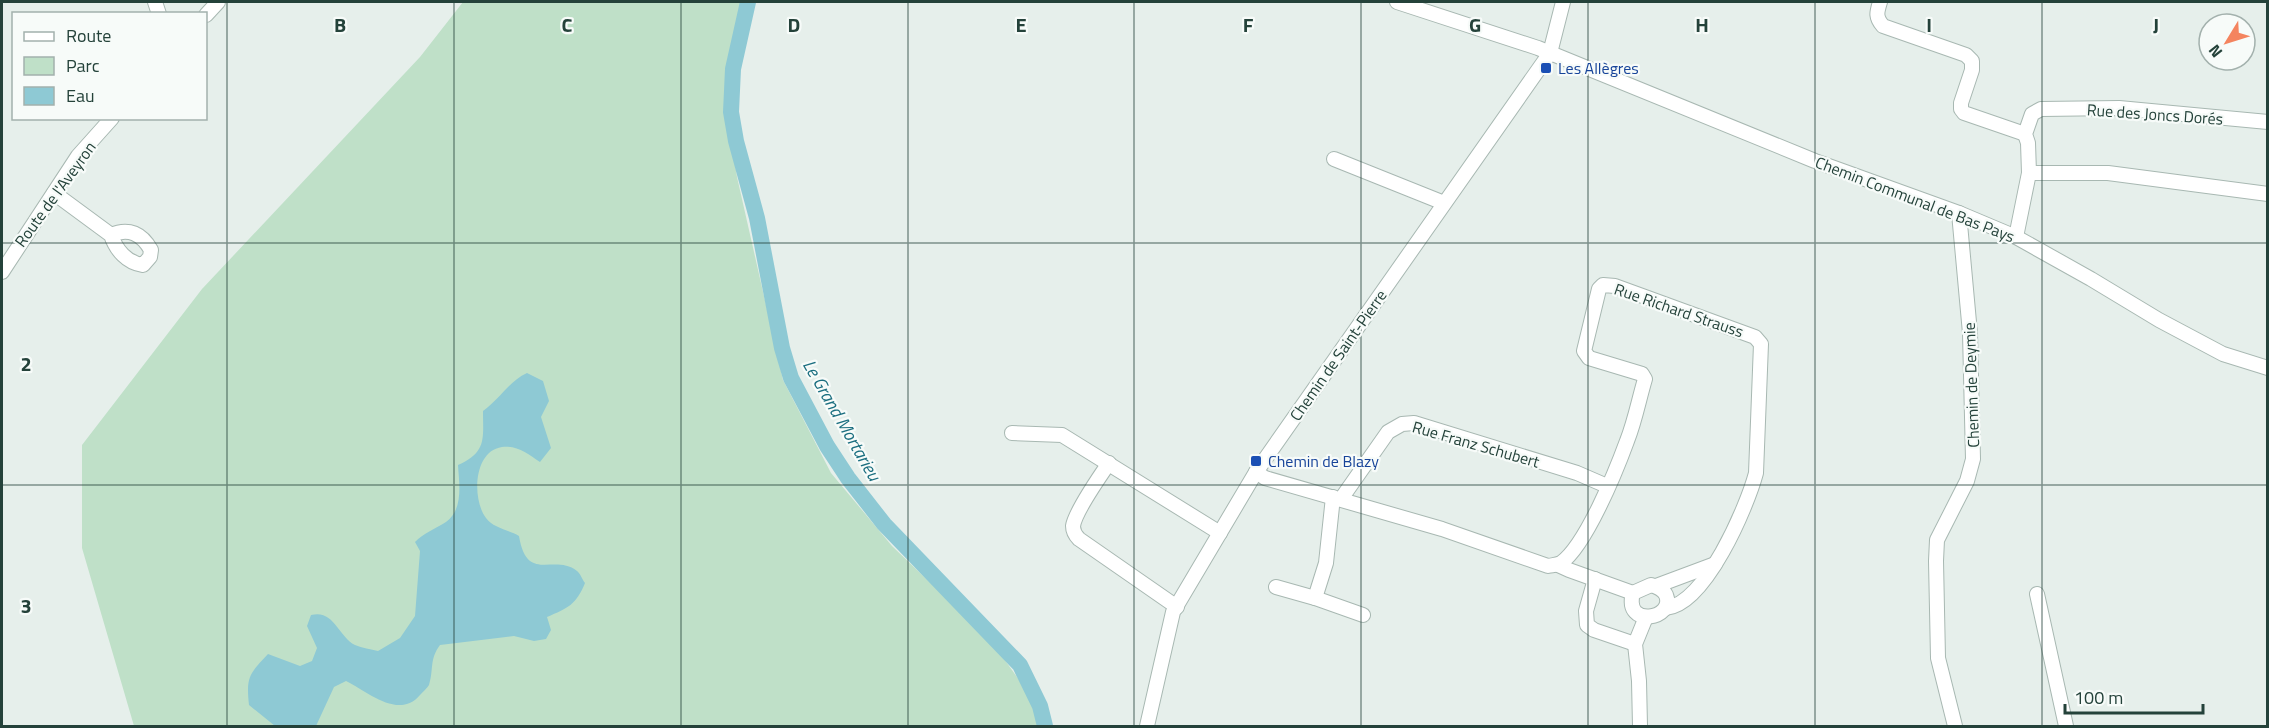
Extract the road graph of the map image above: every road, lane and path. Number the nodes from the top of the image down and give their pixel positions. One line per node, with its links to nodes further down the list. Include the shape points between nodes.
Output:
1 (218, 2): 5 (street)
2 (1397, 2): 6 (street, Chemin Communal de Bas Pays)
3 (1563, 2): 6 (street, Chemin de Saint-Pierre)
4 (1880, 2): 9 (street, via 1876,14 1883,26 1966,55 1972,61 1961,103 1964,113)
5 (207, 14)
6 (1550, 53): 14 (street, Chemin de Saint-Pierre); 15 (street, Chemin Communal de Bas Pays, via 1815,161)
7 (110, 120): 12 (street, Route de l'Aveyron, via 78,156)
8 (2268, 122): 9 (street, Rue des Joncs Dorés, via 2119,108 2041,109 2032,114)
9 (2025, 134): 11 (street)
10 (1334, 159): 14 (street)
11 (2029, 173): 13 (street, via 2108,173); 17 (street)
12 (54, 193): 16 (street); 18 (street, Route de l'Aveyron)
13 (2268, 194)
14 (1444, 203): 22 (street, Chemin de Saint-Pierre)
15 (1959, 213): 17 (street, Chemin Communal de Bas Pays); 41 (street, Chemin de Deymie, via 1970,333 1973,459 1967,481 1937,540 1936,561 1938,658)
16 (111, 235)
17 (2016, 237): 19 (street, Chemin Communal de Bas Pays, via 2223,354)
18 (2, 272)
19 (2268, 368)
20 (1012, 433): 21 (street, via 1062,435)
21 (1109, 463): 25 (street); 34 (street, via 1087,497 1073,526 1074,533)
22 (1256, 472): 24 (street, via 1264,478); 25 (street, Chemin de Saint-Pierre)
23 (1607, 486): 24 (street, Rue Franz Schubert, via 1577,473 1414,423 1388,432); 26 (street, Rue Richard Strauss, via 1628,440 1644,379 1642,374 1589,358 1584,351 1599,289 1603,285 1615,286 1755,337 1761,345 1756,473 1730,540); 27 (street, via 1581,538 1567,558)
24 (1337, 498): 27 (street); 33 (street, via 1326,564)
25 (1220, 533): 34 (street, Chemin de Saint-Pierre)
26 (1715, 564): 29 (street); 35 (street, Rue Richard Strauss, via 1693,592 1674,607)
27 (1553, 565): 28 (street)
28 (1595, 579): 31 (street); 38 (street, via 1586,611 1587,625)
29 (1656, 586): 31 (street); 35 (street, via 1665,592)
30 (1276, 587): 33 (street)
31 (1633, 593): 37 (street, via 1633,609)
32 (2037, 594): 42 (street)
33 (1315, 598): 36 (street)
34 (1177, 606): 39 (street, Chemin de Saint-Pierre)
35 (1666, 608): 37 (street)
36 (1363, 615)
37 (1646, 617): 38 (street)
38 (1635, 644): 40 (street)
39 (1147, 726)
40 (1640, 726)
41 (1955, 726)
42 (2066, 726)

